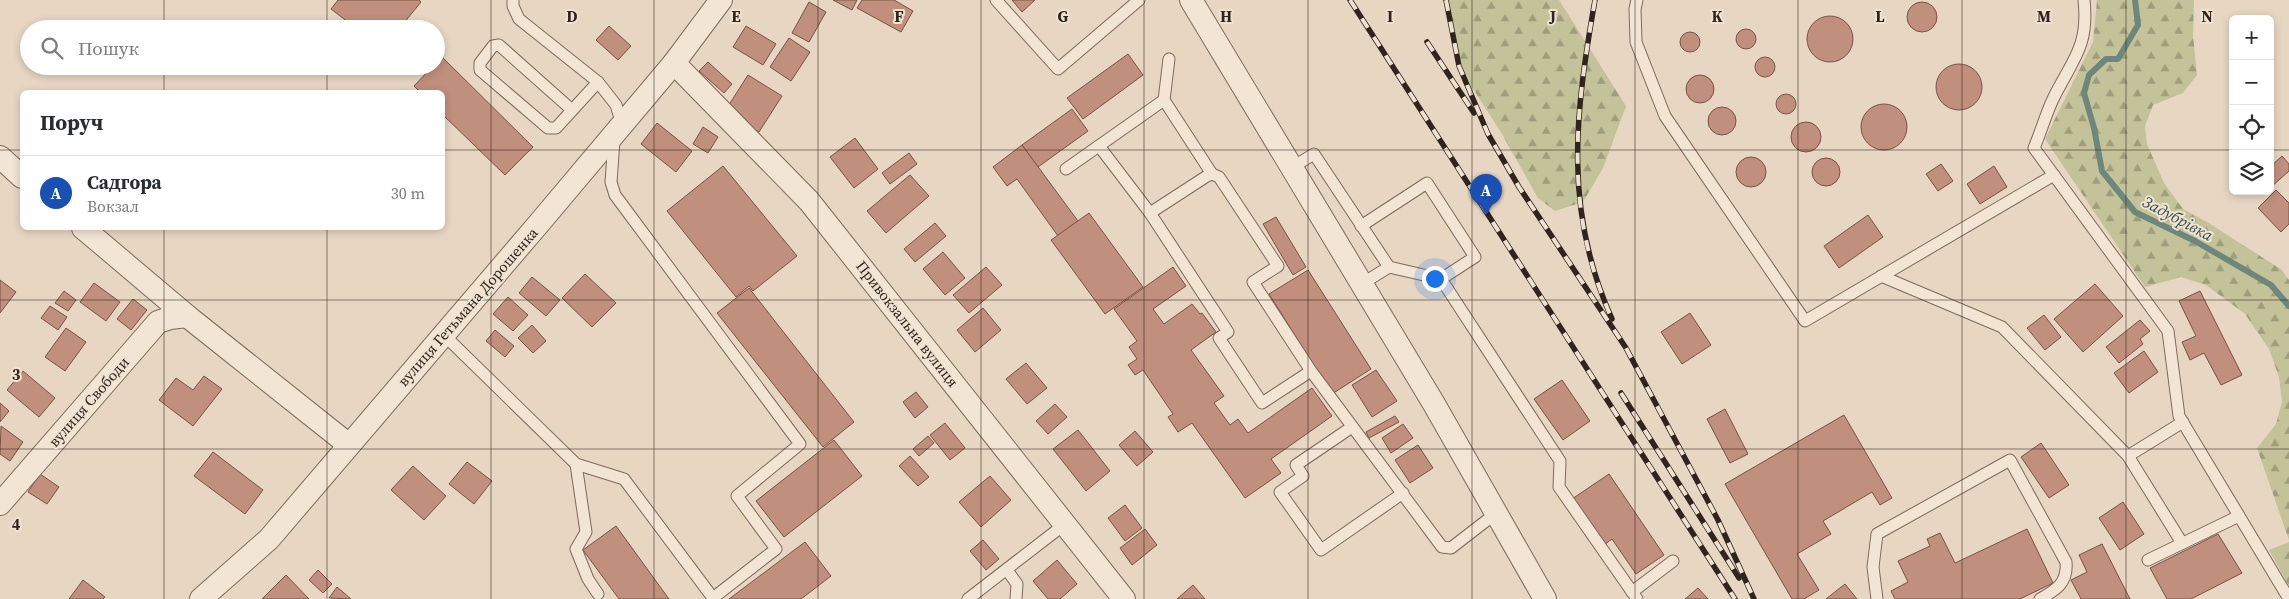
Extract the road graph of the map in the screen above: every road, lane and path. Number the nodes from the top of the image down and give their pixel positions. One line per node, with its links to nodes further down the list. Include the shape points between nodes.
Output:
1 (513, 0): 10 (lane, via 519,19)
2 (720, 0): 9 (street, вулиця Гетьмана Дорошенка)
3 (996, 0): 4 (lane, via 1058,69)
4 (1139, 0)
5 (1191, 0): 16 (street)
6 (1638, 0): 25 (lane, via 1635,9 1636,42 1665,116 1805,321)
7 (2084, 0): 20 (lane, via 2086,21 2082,46 2053,98 2034,148)
8 (1169, 59): 11 (lane)
9 (674, 63): 13 (street, вулиця Гетьмана Дорошенка); 40 (street, Привокзальна вулиця, via 810,201)
10 (598, 82): 12 (lane); 13 (lane, via 616,105)
11 (1164, 100): 14 (lane); 19 (lane)
12 (572, 110): 12 (lane, via 556,128 548,128 480,70 480,63 493,46 499,45)
13 (618, 129): 29 (street, вулиця Гетьмана Дорошенка); 35 (lane, via 611,162 615,195 800,444 737,496 776,549 713,598 624,479)
14 (1099, 146): 17 (lane); 21 (lane)
15 (0, 158): 18 (street)
16 (1291, 168): 22 (lane, via 1314,154); 27 (street)
17 (1066, 169)
18 (20, 174)
19 (1212, 174): 21 (lane); 30 (lane, via 1219,177 1278,266 1253,282)
20 (2054, 175): 25 (lane); 31 (lane, via 2168,331 2179,416)
21 (1150, 213): 30 (lane, via 1228,332 1219,338 1262,403)
22 (1361, 226): 24 (lane); 26 (lane, via 1427,183 1475,258)
23 (85, 230): 28 (street)
24 (1390, 267): 26 (lane); 27 (lane)
25 (1881, 276): 34 (lane, via 2002,328)
26 (1442, 279): 46 (lane, via 1560,461 1559,487)
27 (1360, 285): 38 (street, via 1434,404)
28 (187, 316): 33 (street); 37 (street, вулиця Свободи, via 158,322)
29 (444, 335): 33 (street, вулиця Гетьмана Дорошенка); 35 (lane)
30 (1311, 370): 32 (lane)
31 (2183, 422): 34 (lane); 39 (lane)
32 (1352, 426): 36 (lane); 36 (lane, via 1296,465 1303,476 1280,492 1322,550)
33 (349, 445): 48 (street, вулиця Гетьмана Дорошенка, via 269,539)
34 (2128, 456): 41 (lane)
35 (576, 464): 45 (lane, via 586,532 576,548 588,579)
36 (1402, 493): 38 (lane, via 1442,547 1451,548)
37 (0, 504)
38 (1495, 514): 52 (street)
39 (2239, 516): 41 (lane); 54 (lane)
40 (1065, 524): 44 (lane); 51 (street, Привокзальна вулиця)
41 (2182, 543): 42 (lane)
42 (2148, 560)
43 (1673, 562): 46 (lane)
44 (1007, 570): 49 (lane); 50 (lane, via 1017,584)
45 (598, 594)
46 (1634, 596)
47 (2046, 598): 53 (lane, via 2059,589 2067,571 2066,562 2010,460 1877,534 1873,567)
48 (201, 599)
49 (968, 599)
50 (1016, 599)
51 (1124, 599)
52 (1544, 599)
53 (1877, 599)
54 (2289, 599)

